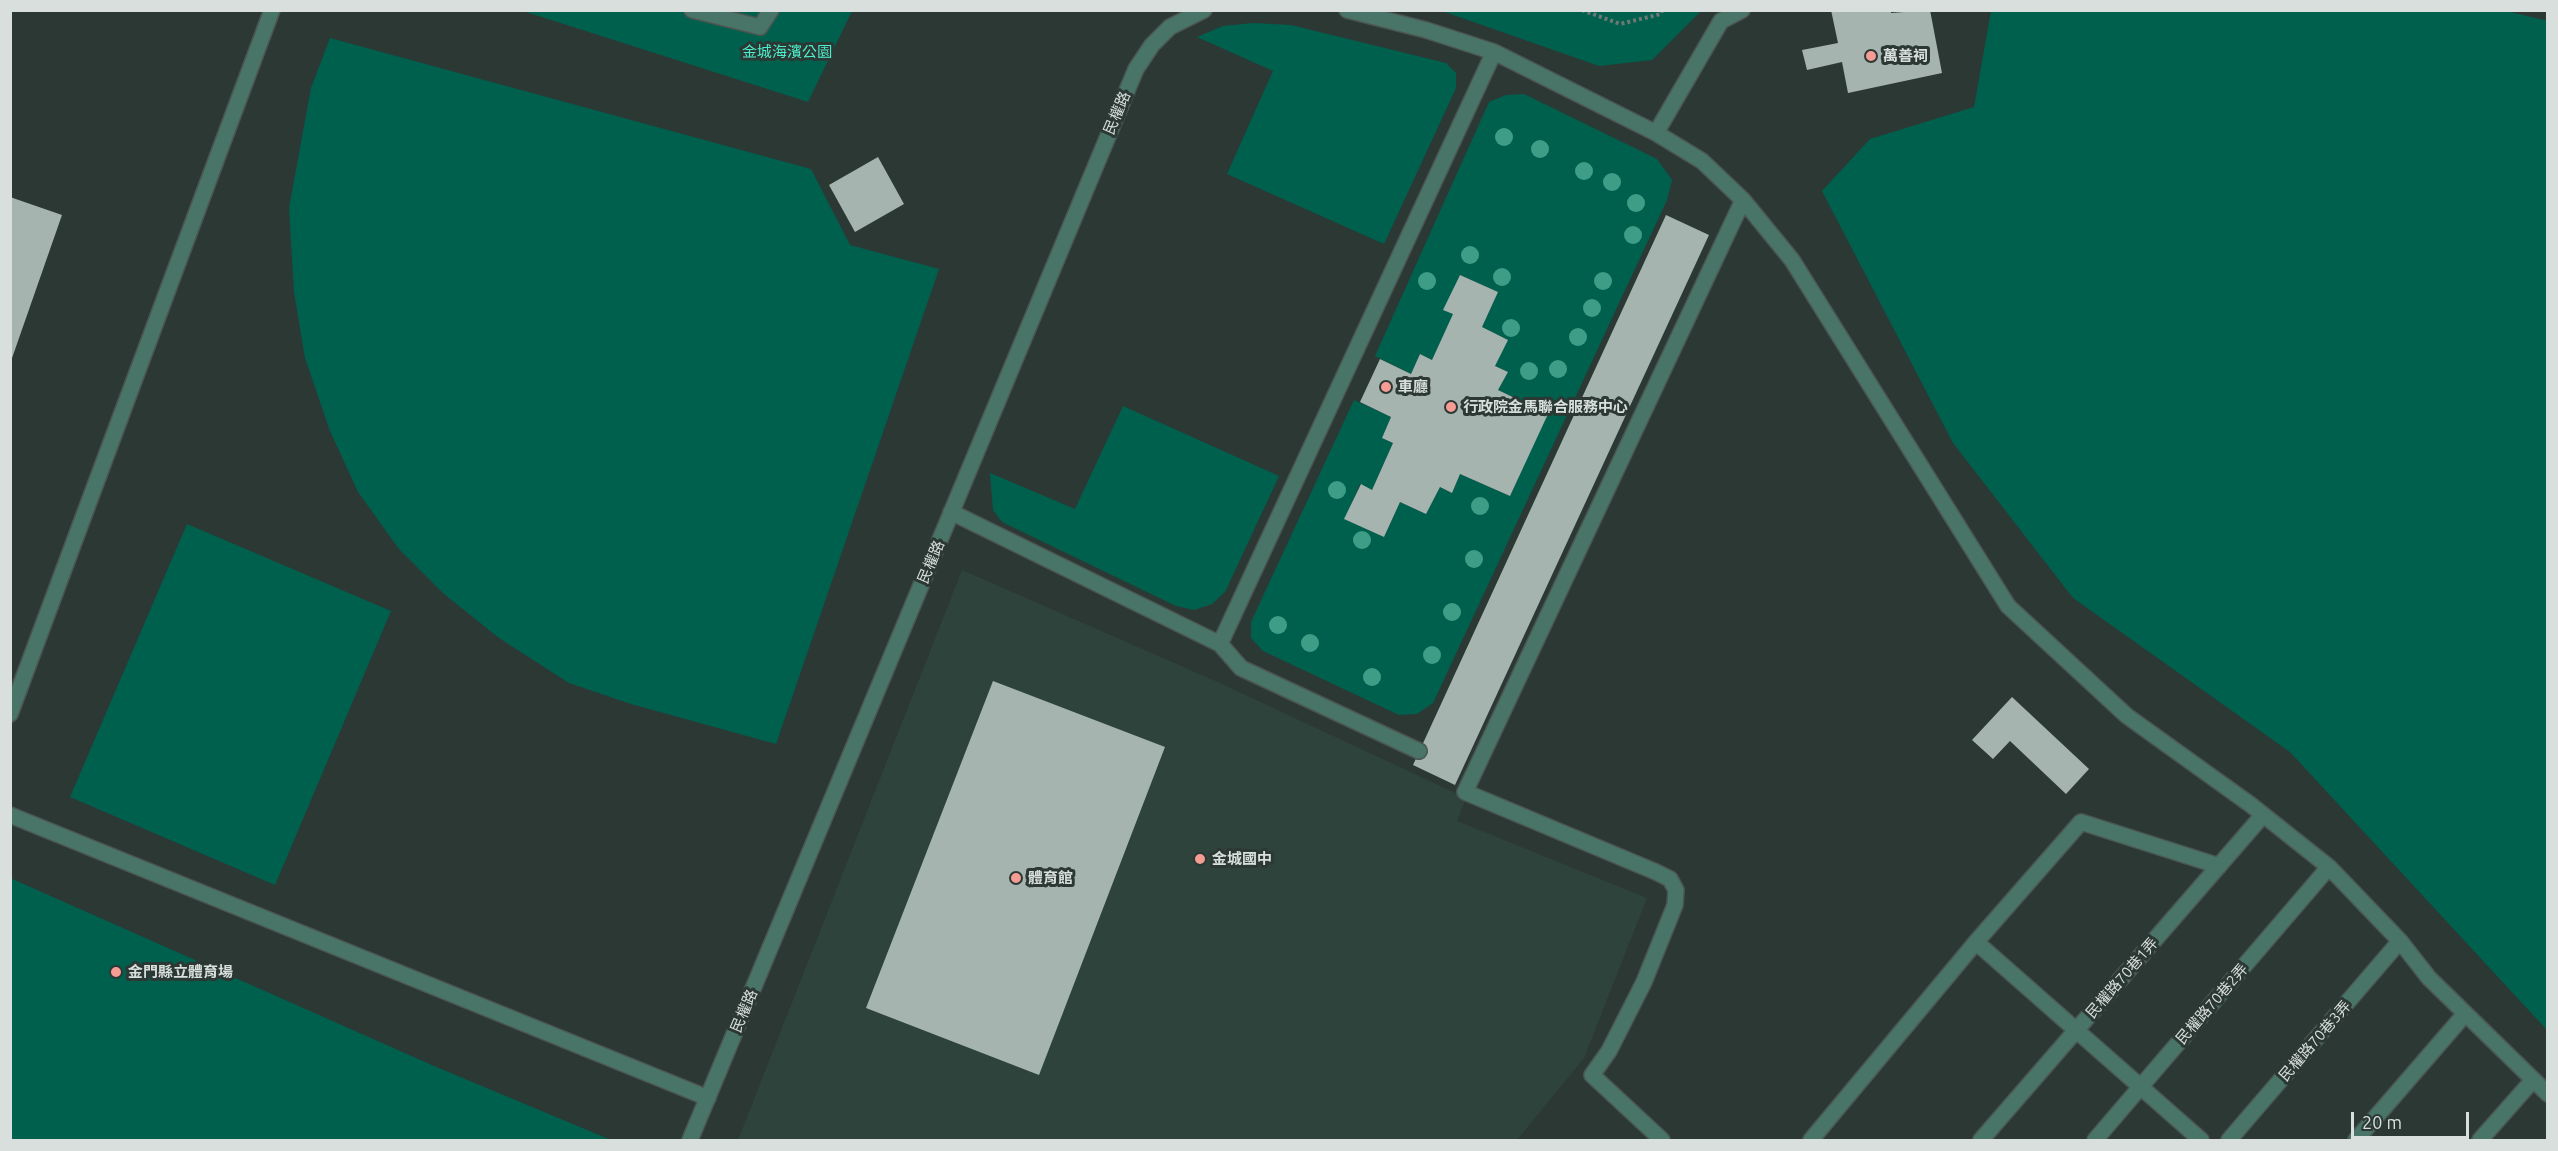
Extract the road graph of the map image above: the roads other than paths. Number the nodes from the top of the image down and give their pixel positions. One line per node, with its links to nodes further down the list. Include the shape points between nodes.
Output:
1 (272, 10): 12 (street)
2 (692, 10): 3 (street, via 760,27)
3 (771, 10)
4 (1204, 10): 10 (street, 民權路, via 1170,27 1136,69)
5 (1347, 10): 7 (street)
6 (1742, 10): 8 (street, via 1721,21)
7 (1494, 52): 8 (street); 11 (street)
8 (1656, 133): 9 (street, via 1702,161)
9 (1743, 200): 14 (street, via 1797,269 2008,606 2127,716); 27 (street, via 1465,792 1670,879 1676,890 1675,905 1644,982 1609,1051 1592,1075)
10 (951, 512): 11 (street); 25 (street, 民權路)
11 (1220, 644): 13 (street, via 1241,668)
12 (10, 714)
13 (1419, 751)
14 (2263, 815): 16 (street, 民權路70巷1弄); 17 (street)
15 (10, 816): 25 (street)
16 (2219, 867): 19 (street, via 2081,822); 21 (street, 民權路70巷1弄)
17 (2329, 867): 18 (street); 23 (street, 民權路70巷2弄)
18 (2400, 941): 20 (street); 32 (street, 民權路70巷3弄)
19 (1976, 942): 21 (street); 28 (street)
20 (2464, 1014): 22 (street); 33 (street)
21 (2077, 1031): 23 (street); 29 (street, 民權路70巷1弄)
22 (2533, 1080): 24 (street); 34 (street)
23 (2141, 1087): 30 (street, 民權路70巷2弄); 31 (street)
24 (2547, 1094)
25 (708, 1098): 26 (street, 民權路)
26 (690, 1140)
27 (1662, 1140)
28 (1811, 1140)
29 (1981, 1140)
30 (2096, 1140)
31 (2201, 1140)
32 (2229, 1140)
33 (2356, 1140)
34 (2480, 1140)

